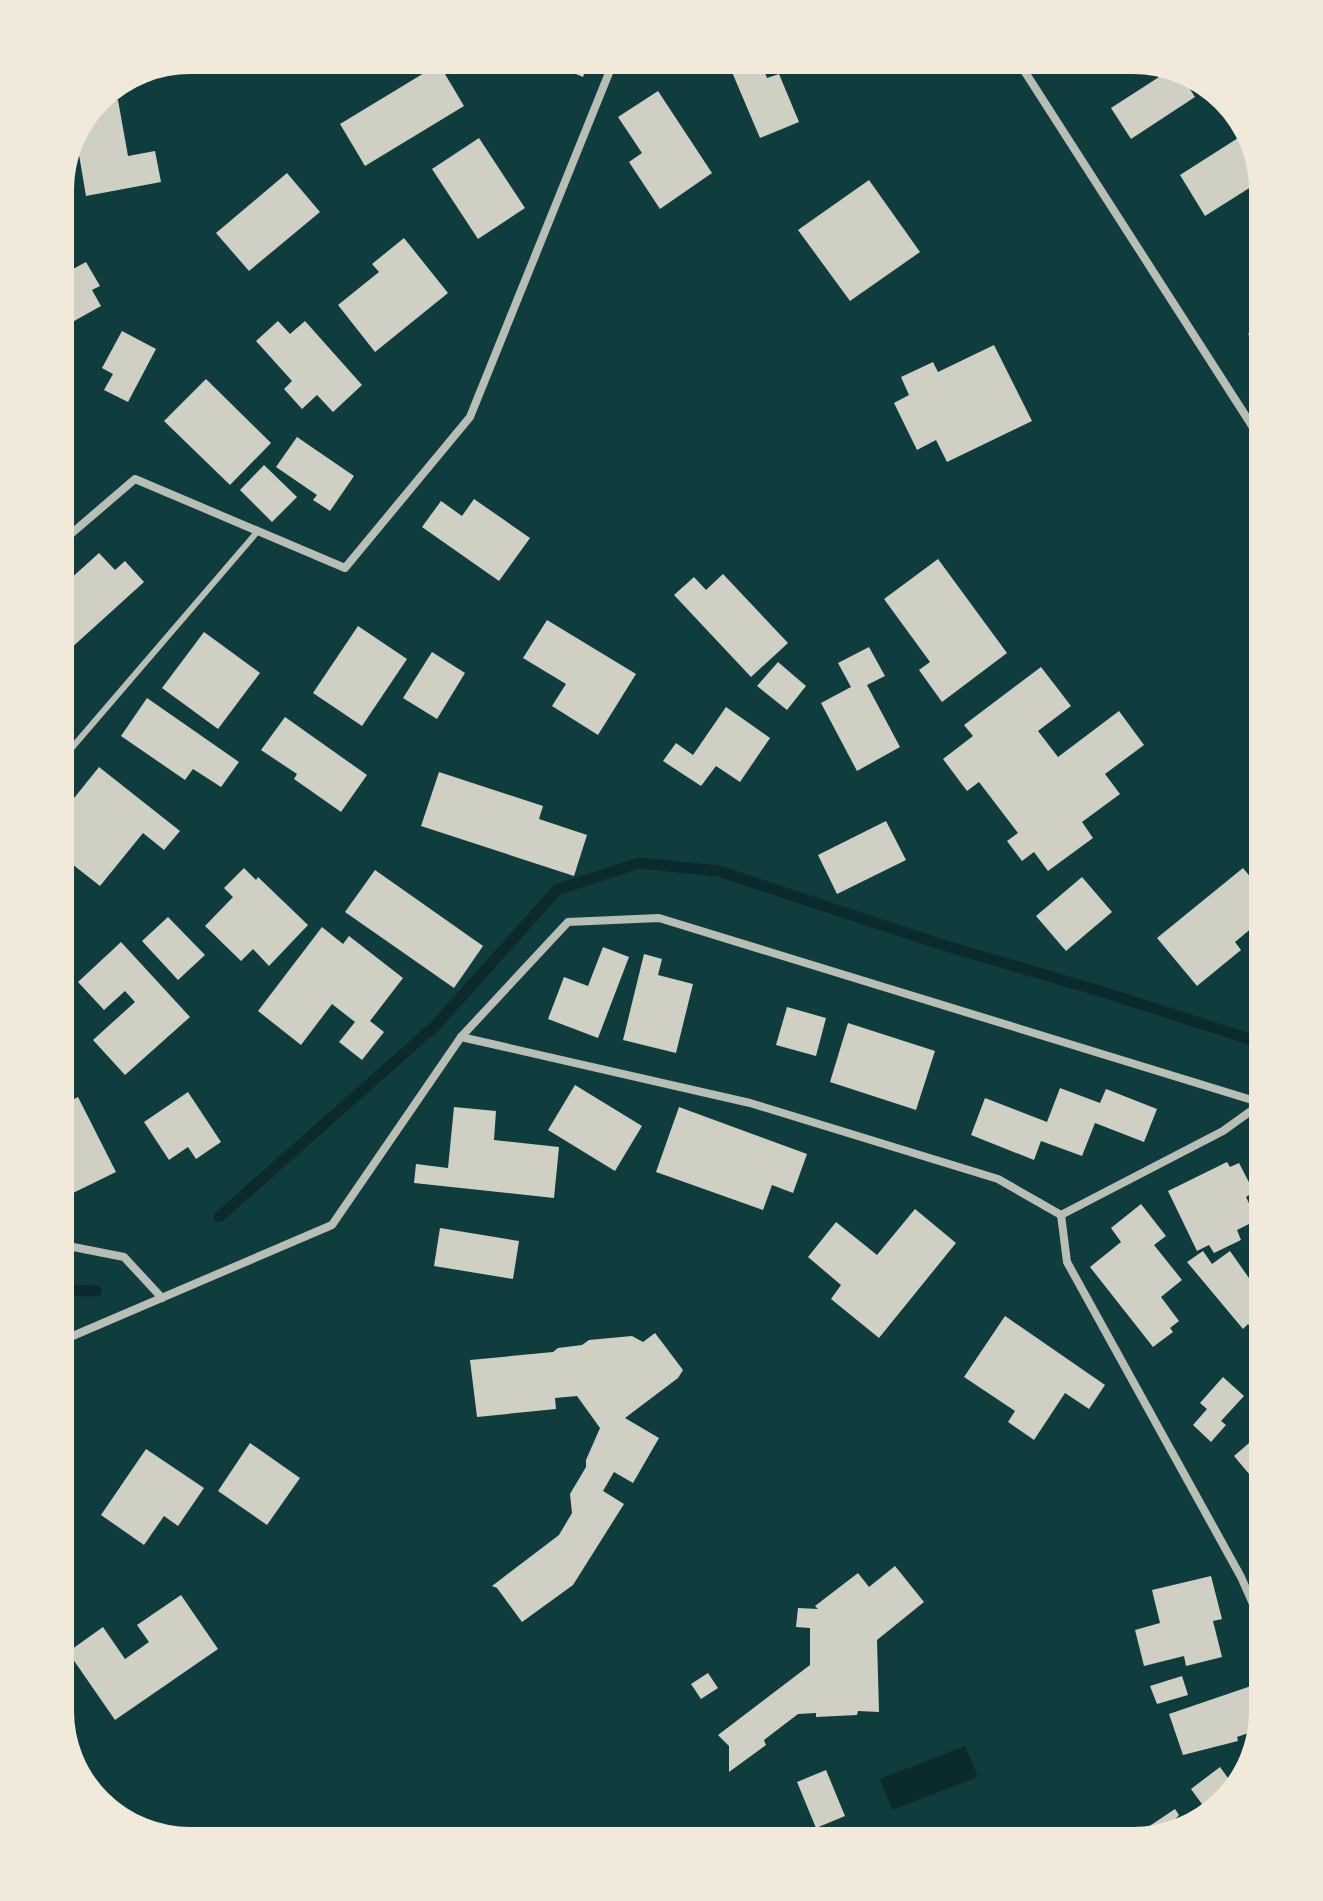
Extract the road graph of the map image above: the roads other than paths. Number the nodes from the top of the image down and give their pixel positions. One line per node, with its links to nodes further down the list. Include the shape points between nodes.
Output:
1 (609, 72): 4 (street, via 470,417 345,568)
2 (1025, 72): 3 (street)
3 (1251, 424)
4 (258, 531): 5 (street, via 135,479); 6 (lane)
5 (72, 533)
6 (72, 748)
7 (461, 1037): 8 (street, via 568,922 659,918); 10 (street, via 750,1103 998,1179); 12 (street, via 332,1225)
8 (1251, 1099)
9 (1251, 1112): 10 (street)
10 (1061, 1215): 14 (street, via 1067,1262)
11 (72, 1247): 12 (street, via 124,1257)
12 (162, 1298): 13 (street)
13 (72, 1336)
14 (1251, 1600)

